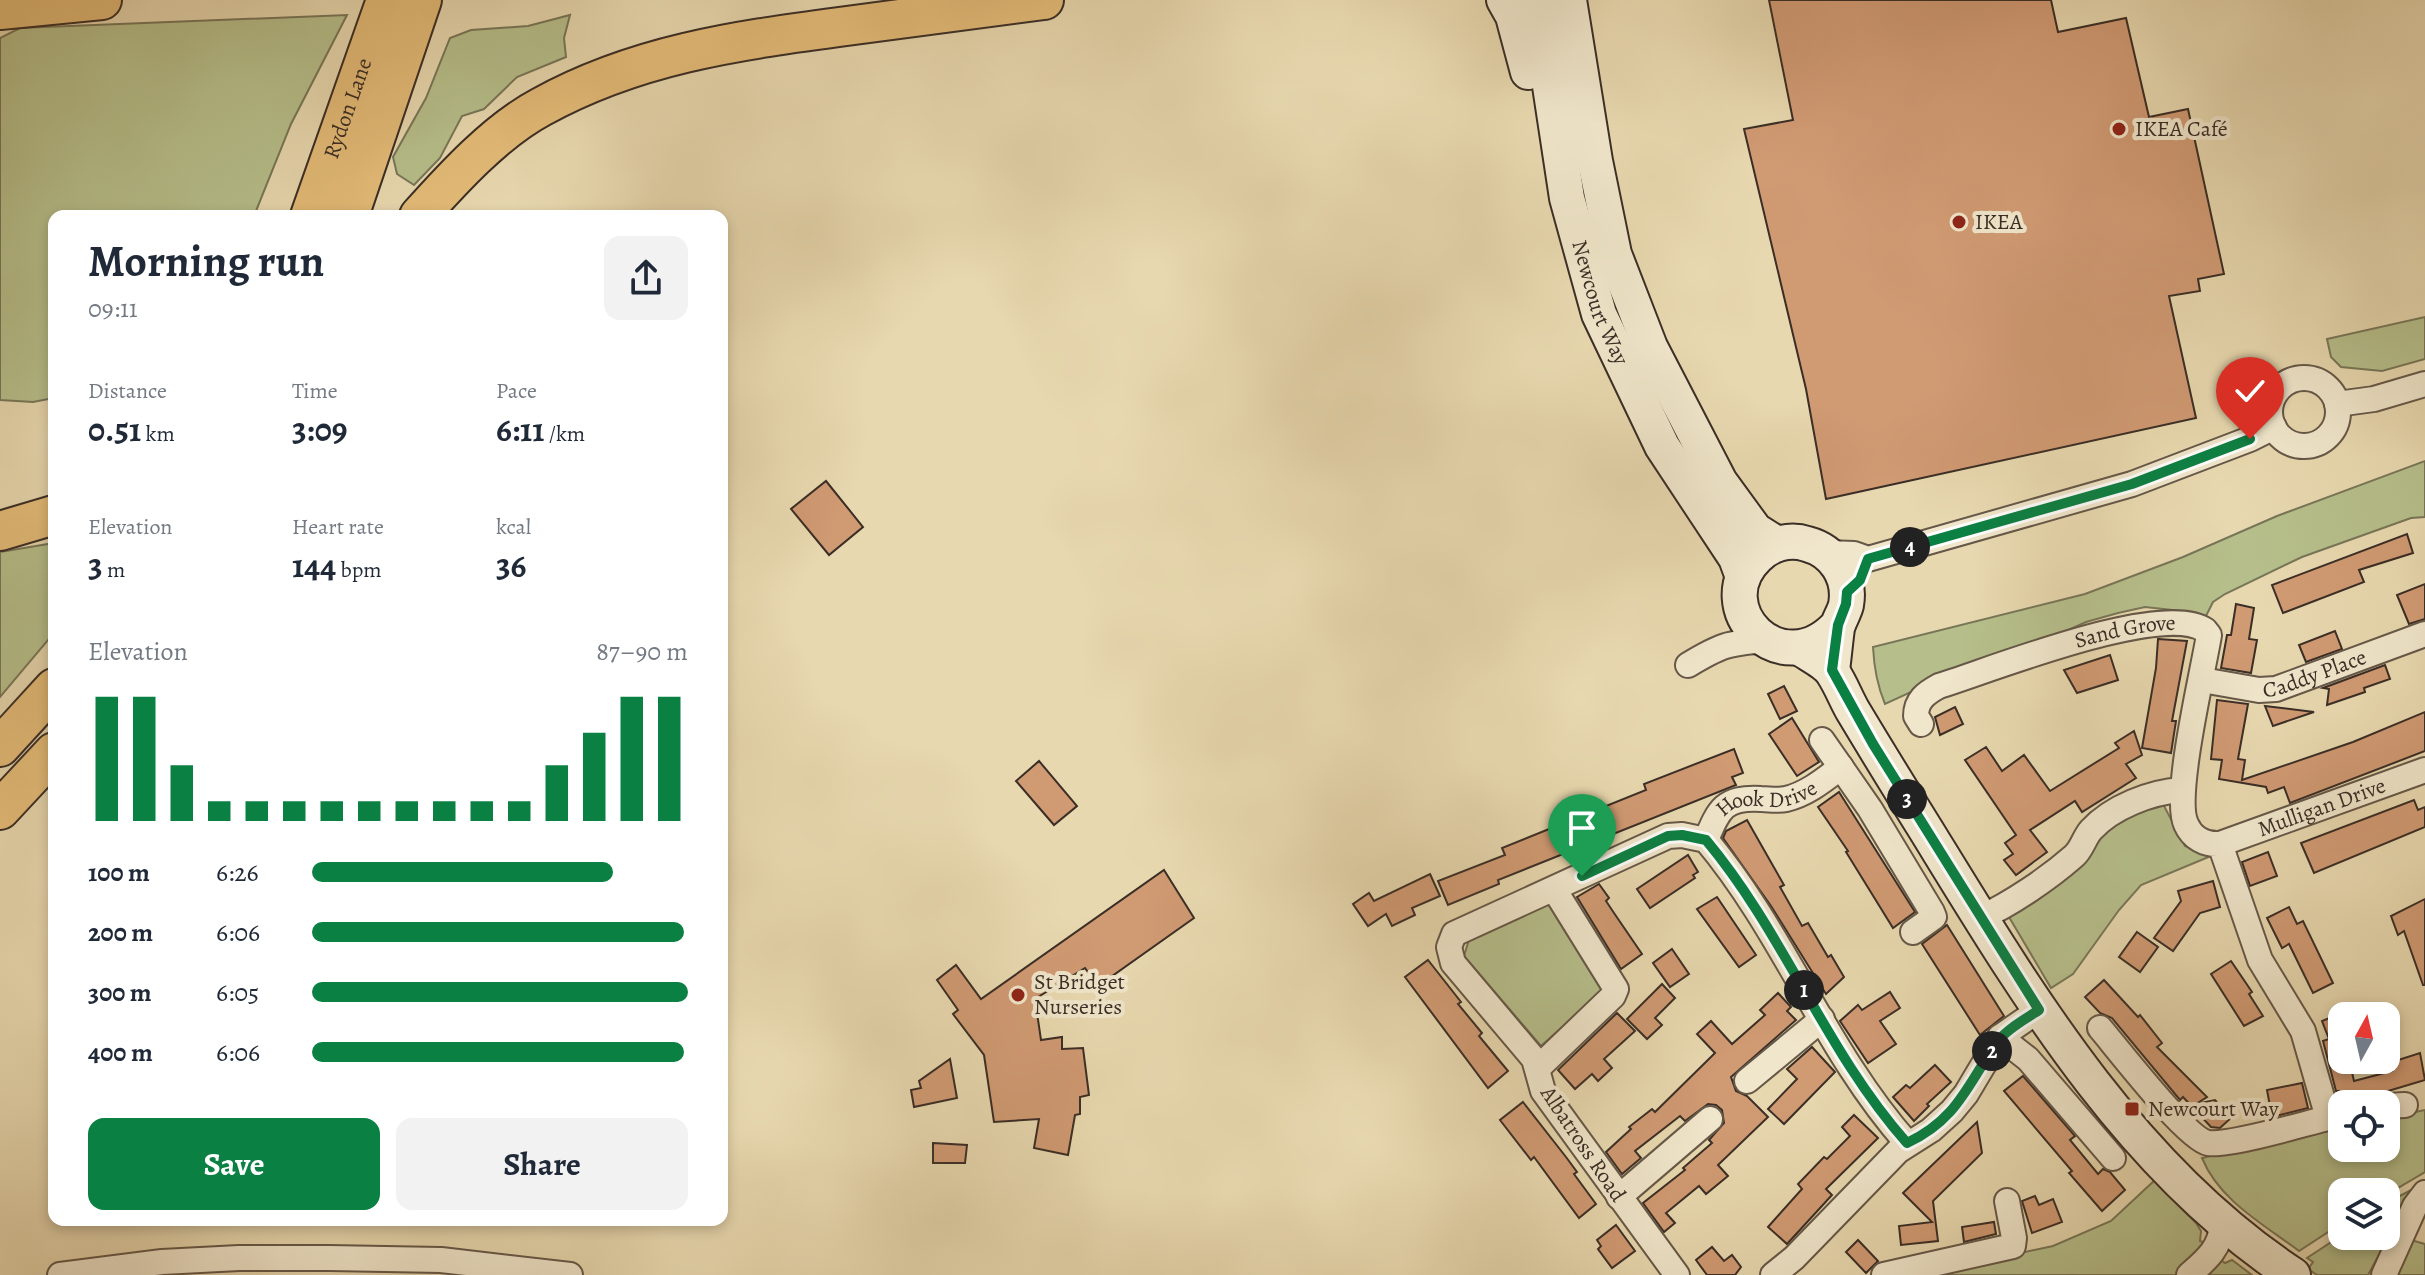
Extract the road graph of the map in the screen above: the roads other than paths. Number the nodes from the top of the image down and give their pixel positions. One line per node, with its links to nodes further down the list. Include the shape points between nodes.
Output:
1 (102, 0): 7 (main road)
2 (1044, 0): 14 (main road, via 667,55 539,107 462,170)
3 (1504, 0): 10 (street)
4 (1537, 0): 10 (street, Newcourt Way)
5 (1569, 0): 9 (street, Newcourt Way)
6 (1588, 0): 9 (street)
7 (0, 10)
8 (399, 15): 11 (main road); 12 (main road, Rydon Lane); 13 (main road, Rydon Lane)
9 (1578, 59): 20 (street, Newcourt Way, via 1614,254 1650,347 1720,482 1755,530)
10 (1567, 198): 23 (street, Newcourt Way, via 1599,314 1632,386 1662,446 1736,558)
11 (285, 210)
12 (313, 210)
13 (350, 210)
14 (425, 210)
15 (2425, 384): 16 (street)
16 (2337, 404): 17 (street, via 2335,426 2318,443 2293,444); 17 (street, via 2333,393 2317,381 2296,379 2276,393 2270,414)
17 (2274, 427): 22 (street, via 2132,484)
18 (48, 517): 19 (main road)
19 (0, 531)
20 (1777, 544): 21 (street, via 1804,542); 23 (street, via 1756,557)
21 (1828, 553): 22 (street); 24 (street, via 1842,571)
22 (1868, 559): 24 (street, via 1860,580)
23 (1743, 577): 25 (street)
24 (1847, 592): 26 (street)
25 (1742, 611): 28 (street); 29 (street)
26 (1838, 625): 30 (street, via 1828,636); 32 (street)
27 (2425, 634): 33 (street, Caddy Place, via 2276,689)
28 (1766, 640): 29 (street); 30 (street)
29 (1720, 645): 31 (street)
30 (1800, 648): 32 (street)
31 (1688, 665)
32 (1832, 670): 46 (street)
33 (2202, 680): 35 (street, Sand Grove, via 2209,635 2205,630 2180,623 2136,625 1939,686 1918,703); 41 (street, Sand Grove)
34 (48, 695): 37 (main road)
35 (1921, 724)
36 (1822, 740): 39 (street)
37 (0, 747)
38 (48, 758): 42 (main road)
39 (1841, 767): 43 (street, Hook Drive, via 1802,794 1725,804); 47 (street, via 1932,912 1930,922)
40 (2425, 770): 44 (street, Mulligan Drive)
41 (2181, 790): 44 (street, Sand Grove, via 2185,823 2195,837 2207,845); 46 (street, via 2134,800 2095,826 2073,857)
42 (0, 810)
43 (1706, 840): 45 (street, Hook Drive, via 1668,836); 50 (street, Hook Drive)
44 (2220, 844): 55 (street, via 2260,960 2303,1031)
45 (1554, 889): 48 (street, Hook Drive); 53 (street, via 1616,989)
46 (1980, 918): 49 (street)
47 (1913, 932)
48 (1454, 934): 53 (street, Albatross Road, via 1449,947 1453,963)
49 (2039, 1010): 52 (street); 63 (street, via 2153,1156)
50 (1822, 1019): 54 (street); 58 (street, Hook Drive, via 1861,1086)
51 (2100, 1028): 57 (street, via 2178,1119 2204,1141 2232,1141)
52 (2000, 1037): 58 (street, via 1952,1111); 59 (street, via 2028,1059)
53 (1538, 1068): 61 (street, Albatross Road, via 1543,1091)
54 (1747, 1081)
55 (2328, 1098)
56 (1710, 1119): 61 (street)
57 (2328, 1119)
58 (1907, 1143): 64 (street)
59 (2113, 1158)
60 (2425, 1193): 71 (street)
61 (1619, 1197): 67 (street, Albatross Road)
62 (2007, 1201): 68 (street, via 2013,1246)
63 (2222, 1224): 69 (street, via 2213,1253); 70 (street)
64 (1786, 1272)
65 (60, 1275): 66 (street, via 193,1260 329,1258 441,1260)
66 (570, 1275)
67 (1677, 1275)
68 (1884, 1275)
69 (2189, 1275)
70 (2293, 1275)
71 (2384, 1275)

